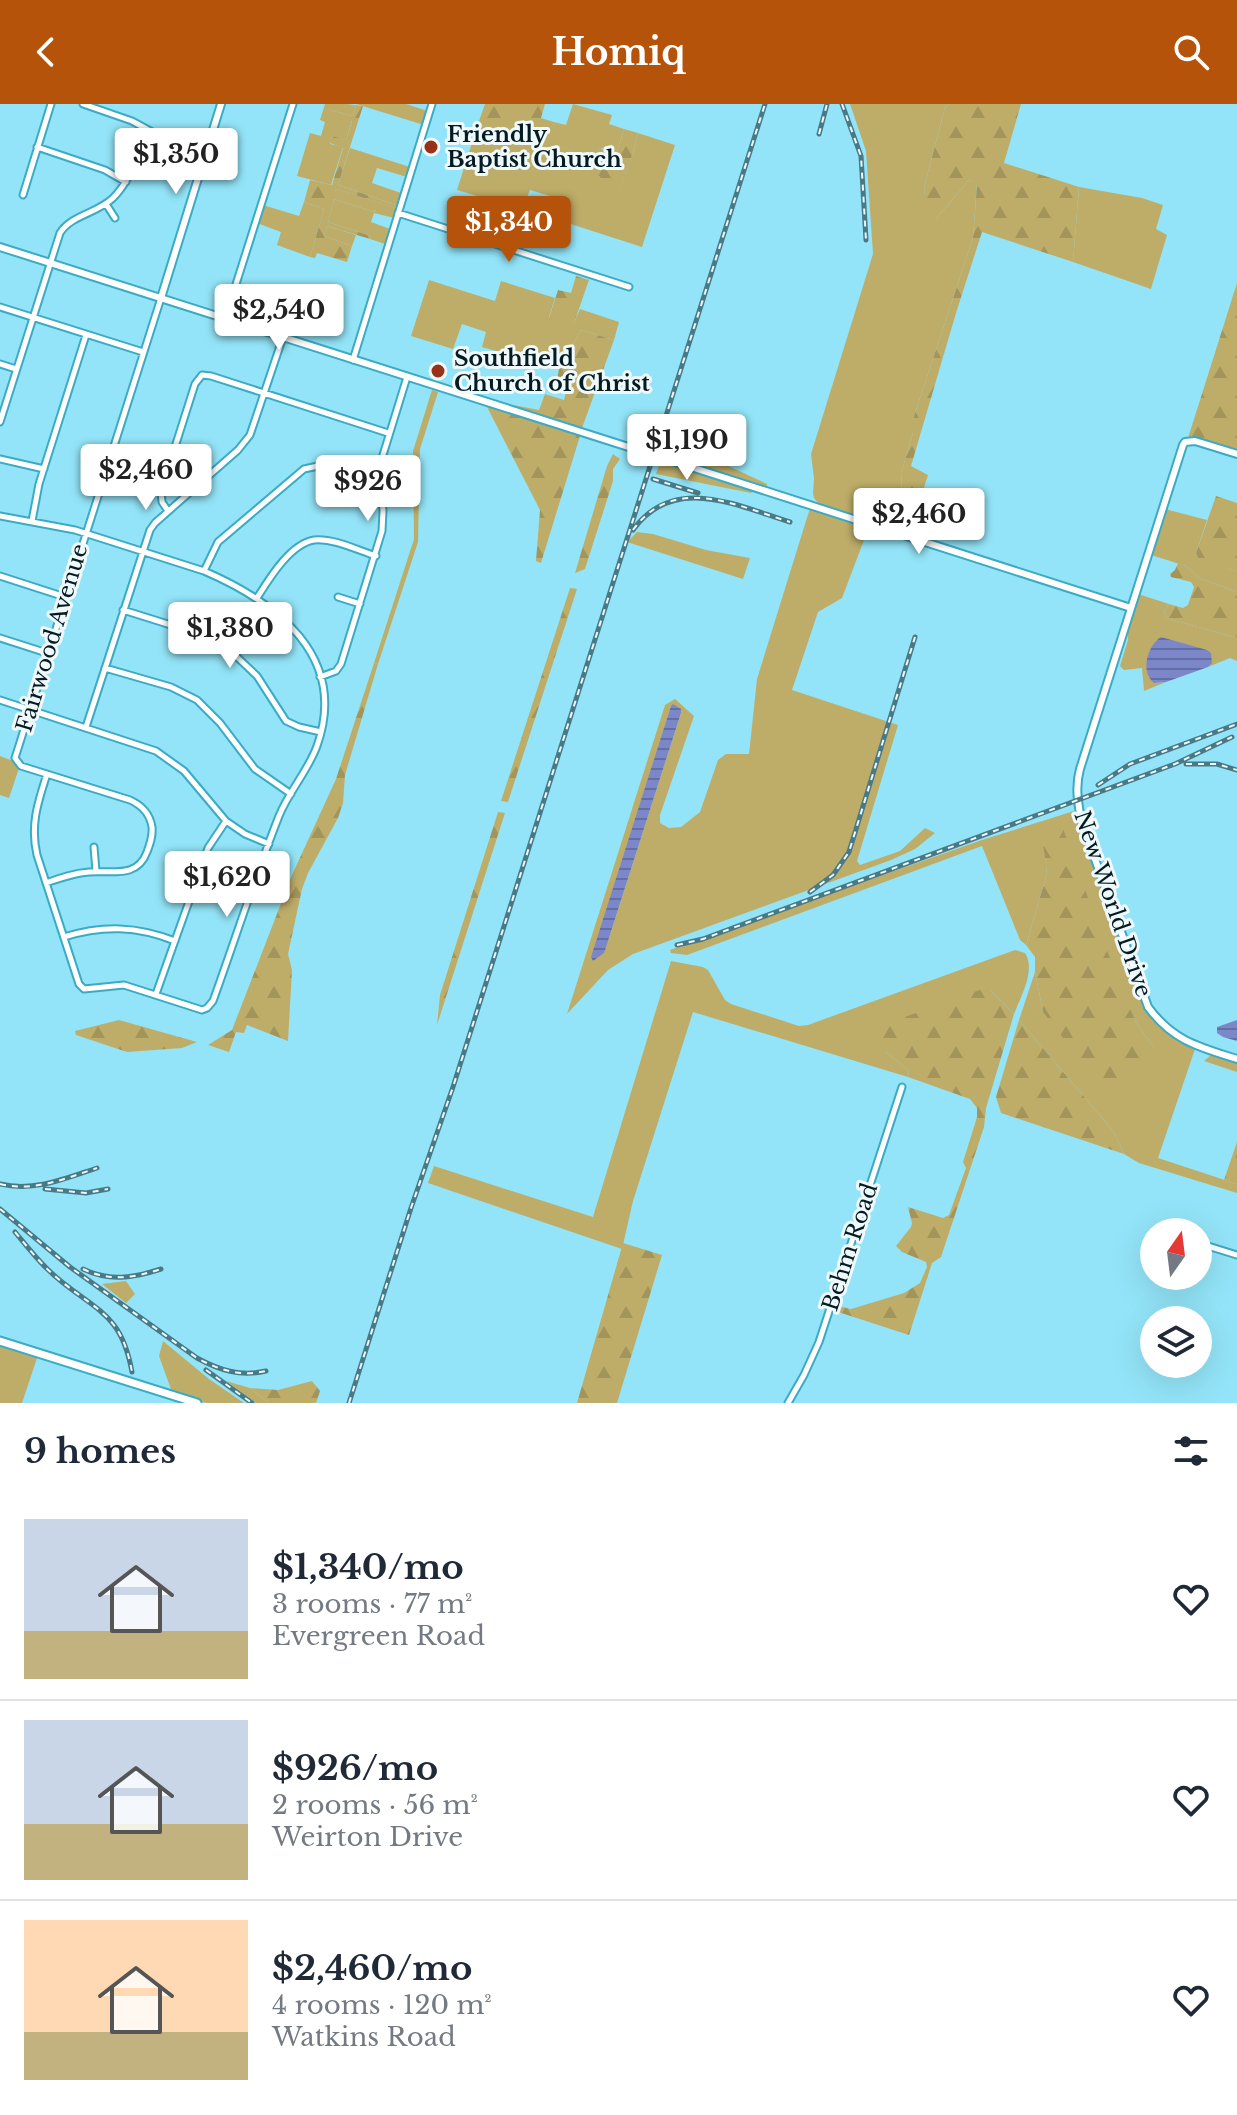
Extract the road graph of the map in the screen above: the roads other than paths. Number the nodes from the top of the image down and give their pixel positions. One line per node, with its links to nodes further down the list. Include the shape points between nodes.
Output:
1 (51, 104): 7 (street)
2 (83, 104): 6 (street)
3 (221, 104): 8 (street, Fairwood Avenue)
4 (293, 104): 20 (street)
5 (432, 104): 12 (street)
6 (150, 132): 8 (street); 9 (street)
7 (37, 147): 9 (street); 10 (street)
8 (206, 151): 17 (street, Fairwood Avenue)
9 (126, 182): 11 (street)
10 (23, 195)
11 (106, 204): 13 (street); 15 (street, via 65,225)
12 (398, 213): 16 (street); 24 (street)
13 (115, 218)
14 (0, 247): 15 (street)
15 (50, 263): 17 (street); 19 (street)
16 (629, 287)
17 (161, 298): 20 (street); 23 (street, Fairwood Avenue)
18 (0, 307): 19 (street)
19 (33, 318): 21 (street); 26 (street)
20 (225, 319): 22 (street)
21 (86, 335): 23 (street); 33 (street)
22 (283, 337): 24 (street); 28 (street)
23 (143, 352): 38 (street, Fairwood Avenue)
24 (353, 360): 27 (street)
25 (0, 364): 26 (street)
26 (16, 369): 29 (street)
27 (407, 377): 30 (street); 47 (street, bridge)
28 (265, 394): 30 (street); 35 (street, via 244,443); 35 (street, via 199,376 161,491)
29 (0, 422)
30 (388, 433): 34 (street)
31 (1237, 454): 47 (street, New World Drive, via 1185,442)
32 (0, 459): 33 (street)
33 (44, 469): 37 (street)
34 (381, 478): 40 (street, via 383,525); 41 (street, via 318,466 304,469 218,542)
35 (168, 511): 39 (street, via 152,526)
36 (0, 516): 37 (street)
37 (32, 521): 38 (street)
38 (85, 533): 39 (street); 43 (street, Fairwood Avenue)
39 (142, 551): 41 (street); 48 (street)
40 (376, 556): 45 (street, via 311,541 293,550); 46 (street)
41 (204, 571): 45 (street)
42 (0, 576): 43 (street)
43 (65, 597): 50 (street, Fairwood Avenue)
44 (338, 597): 46 (street)
45 (257, 598): 52 (street, via 297,631)
46 (360, 604): 52 (street, via 341,664)
47 (1131, 608): 67 (street, New World Drive, via 1077,782 1081,820 1148,1007 1182,1040)
48 (123, 610): 51 (street); 56 (street, via 214,642 257,676 286,721)
49 (0, 638): 50 (street)
50 (47, 653): 54 (street, Fairwood Avenue)
51 (105, 668): 55 (street); 58 (street, via 197,700 255,769)
52 (320, 677): 56 (street)
53 (0, 700): 54 (street)
54 (30, 710): 55 (street); 57 (street, Fairwood Avenue, via 16,760)
55 (86, 727): 59 (street, via 166,757)
56 (321, 732): 58 (street)
57 (47, 774): 62 (street, via 130,800 147,814 152,832 144,861 134,869); 63 (street, via 33,829)
58 (291, 794): 60 (street)
59 (226, 821): 60 (street); 65 (street, via 208,848)
60 (269, 844): 66 (street, via 213,1001 197,1010)
61 (94, 847): 62 (street)
62 (96, 871): 63 (street)
63 (46, 883): 64 (street)
64 (64, 937): 65 (street, via 118,928); 66 (street, via 84,989 124,985)
65 (175, 941): 66 (street)
66 (156, 994)
67 (1237, 1059)
68 (902, 1087): 73 (street, Behm Road, via 819,1342)
69 (1212, 1247): 70 (street)
70 (1237, 1255)
71 (0, 1341): 72 (main road)
72 (197, 1403)
73 (788, 1403)

